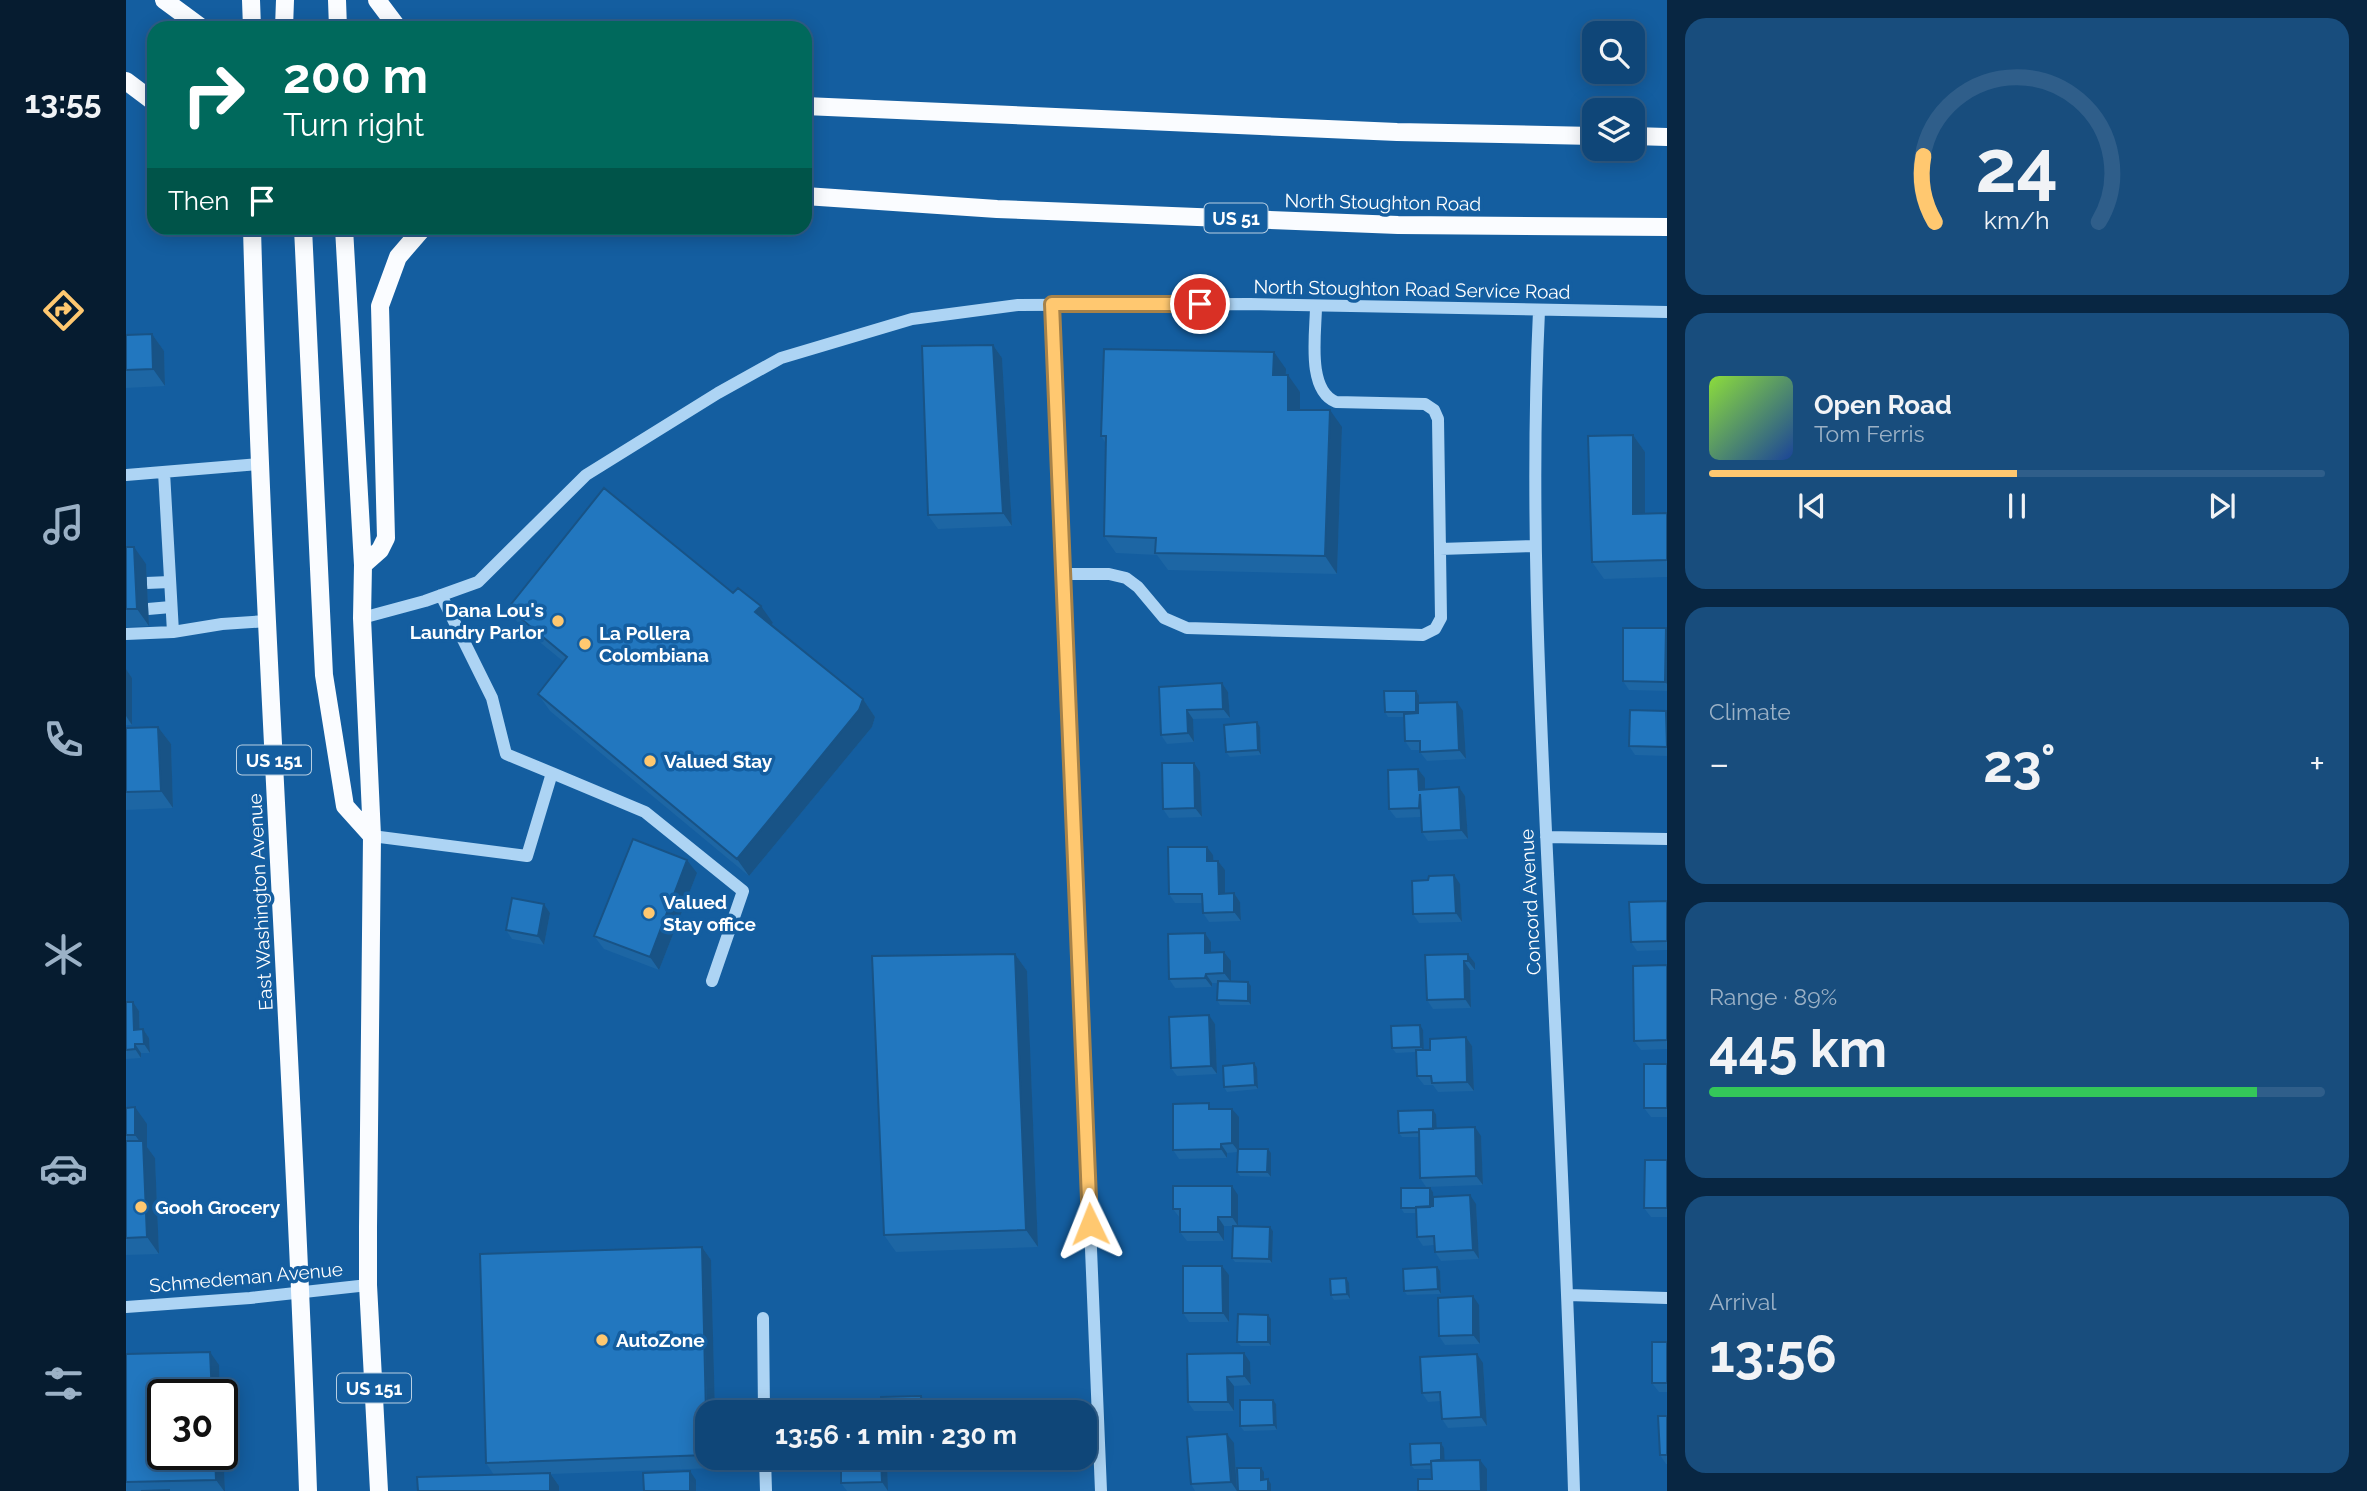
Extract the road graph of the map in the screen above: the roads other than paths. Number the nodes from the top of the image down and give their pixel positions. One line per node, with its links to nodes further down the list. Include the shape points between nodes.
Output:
1 (164, 0): 6 (main road)
2 (251, 0): 7 (main road)
3 (285, 0): 8 (main road)
4 (337, 0): 9 (main road)
5 (377, 0): 10 (main road)
6 (192, 21)
7 (252, 21)
8 (284, 21)
9 (338, 21)
10 (393, 21)
11 (126, 81): 12 (main road)
12 (147, 97)
13 (812, 106): 14 (main road)
14 (1582, 136)
15 (1645, 136): 16 (main road)
16 (1667, 137)
17 (812, 196): 18 (main road, North Stoughton Road / US 51, via 997,209 1398,225)
18 (1667, 227)
19 (252, 235): 27 (main road, East Washington Avenue / US 151)
20 (303, 235): 44 (main road, via 324,675 345,806)
21 (344, 235): 32 (main road, US 151)
22 (417, 235): 32 (main road, via 398,257 380,306 386,538)
23 (1052, 304): 24 (street, North Stoughton Road Service Road); 33 (street); 36 (street, North Stoughton Road Service Road, via 1018,304 912,319 781,358 586,475 478,582)
24 (1316, 306): 25 (street, North Stoughton Road Service Road); 31 (street, via 1315,373 1328,399 1425,404 1434,410 1438,419)
25 (1539, 311): 26 (street, North Stoughton Road Service Road); 30 (street, Concord Avenue)
26 (1667, 312)
27 (259, 464): 28 (street); 40 (main road, East Washington Avenue / US 151)
28 (164, 472): 29 (street); 34 (street)
29 (126, 475)
30 (1535, 546): 31 (street); 45 (street, Concord Avenue)
31 (1440, 549): 33 (street, via 1441,618 1435,629 1423,635 1187,628 1164,618 1126,578)
32 (363, 565): 39 (main road, US 151)
33 (1063, 574): 59 (street)
34 (170, 582): 35 (street); 37 (street)
35 (146, 583)
36 (441, 595): 39 (street, North Stoughton Road Service Road); 43 (street, via 492,698 506,754)
37 (172, 607): 38 (street); 41 (street)
38 (148, 609)
39 (362, 618): 44 (main road, US 151)
40 (267, 621): 41 (street); 49 (main road, East Washington Avenue / US 151)
41 (173, 632): 42 (street)
42 (126, 634)
43 (552, 773): 44 (street, via 527,856); 47 (street, via 645,812 743,891)
44 (372, 836): 48 (main road, US 151)
45 (1546, 837): 46 (street); 50 (street, Concord Avenue)
46 (1667, 839)
47 (712, 981)
48 (368, 1285): 49 (street, Schmedeman Avenue); 57 (main road, US 151)
49 (300, 1292): 52 (street, Schmedeman Avenue); 56 (main road, East Washington Avenue / US 151)
50 (1568, 1295): 51 (street); 60 (street, Concord Avenue)
51 (1667, 1298)
52 (126, 1307)
53 (763, 1318): 54 (street)
54 (764, 1400)
55 (765, 1470): 58 (street)
56 (308, 1491)
57 (379, 1491)
58 (766, 1491)
59 (1101, 1491)
60 (1574, 1491)

